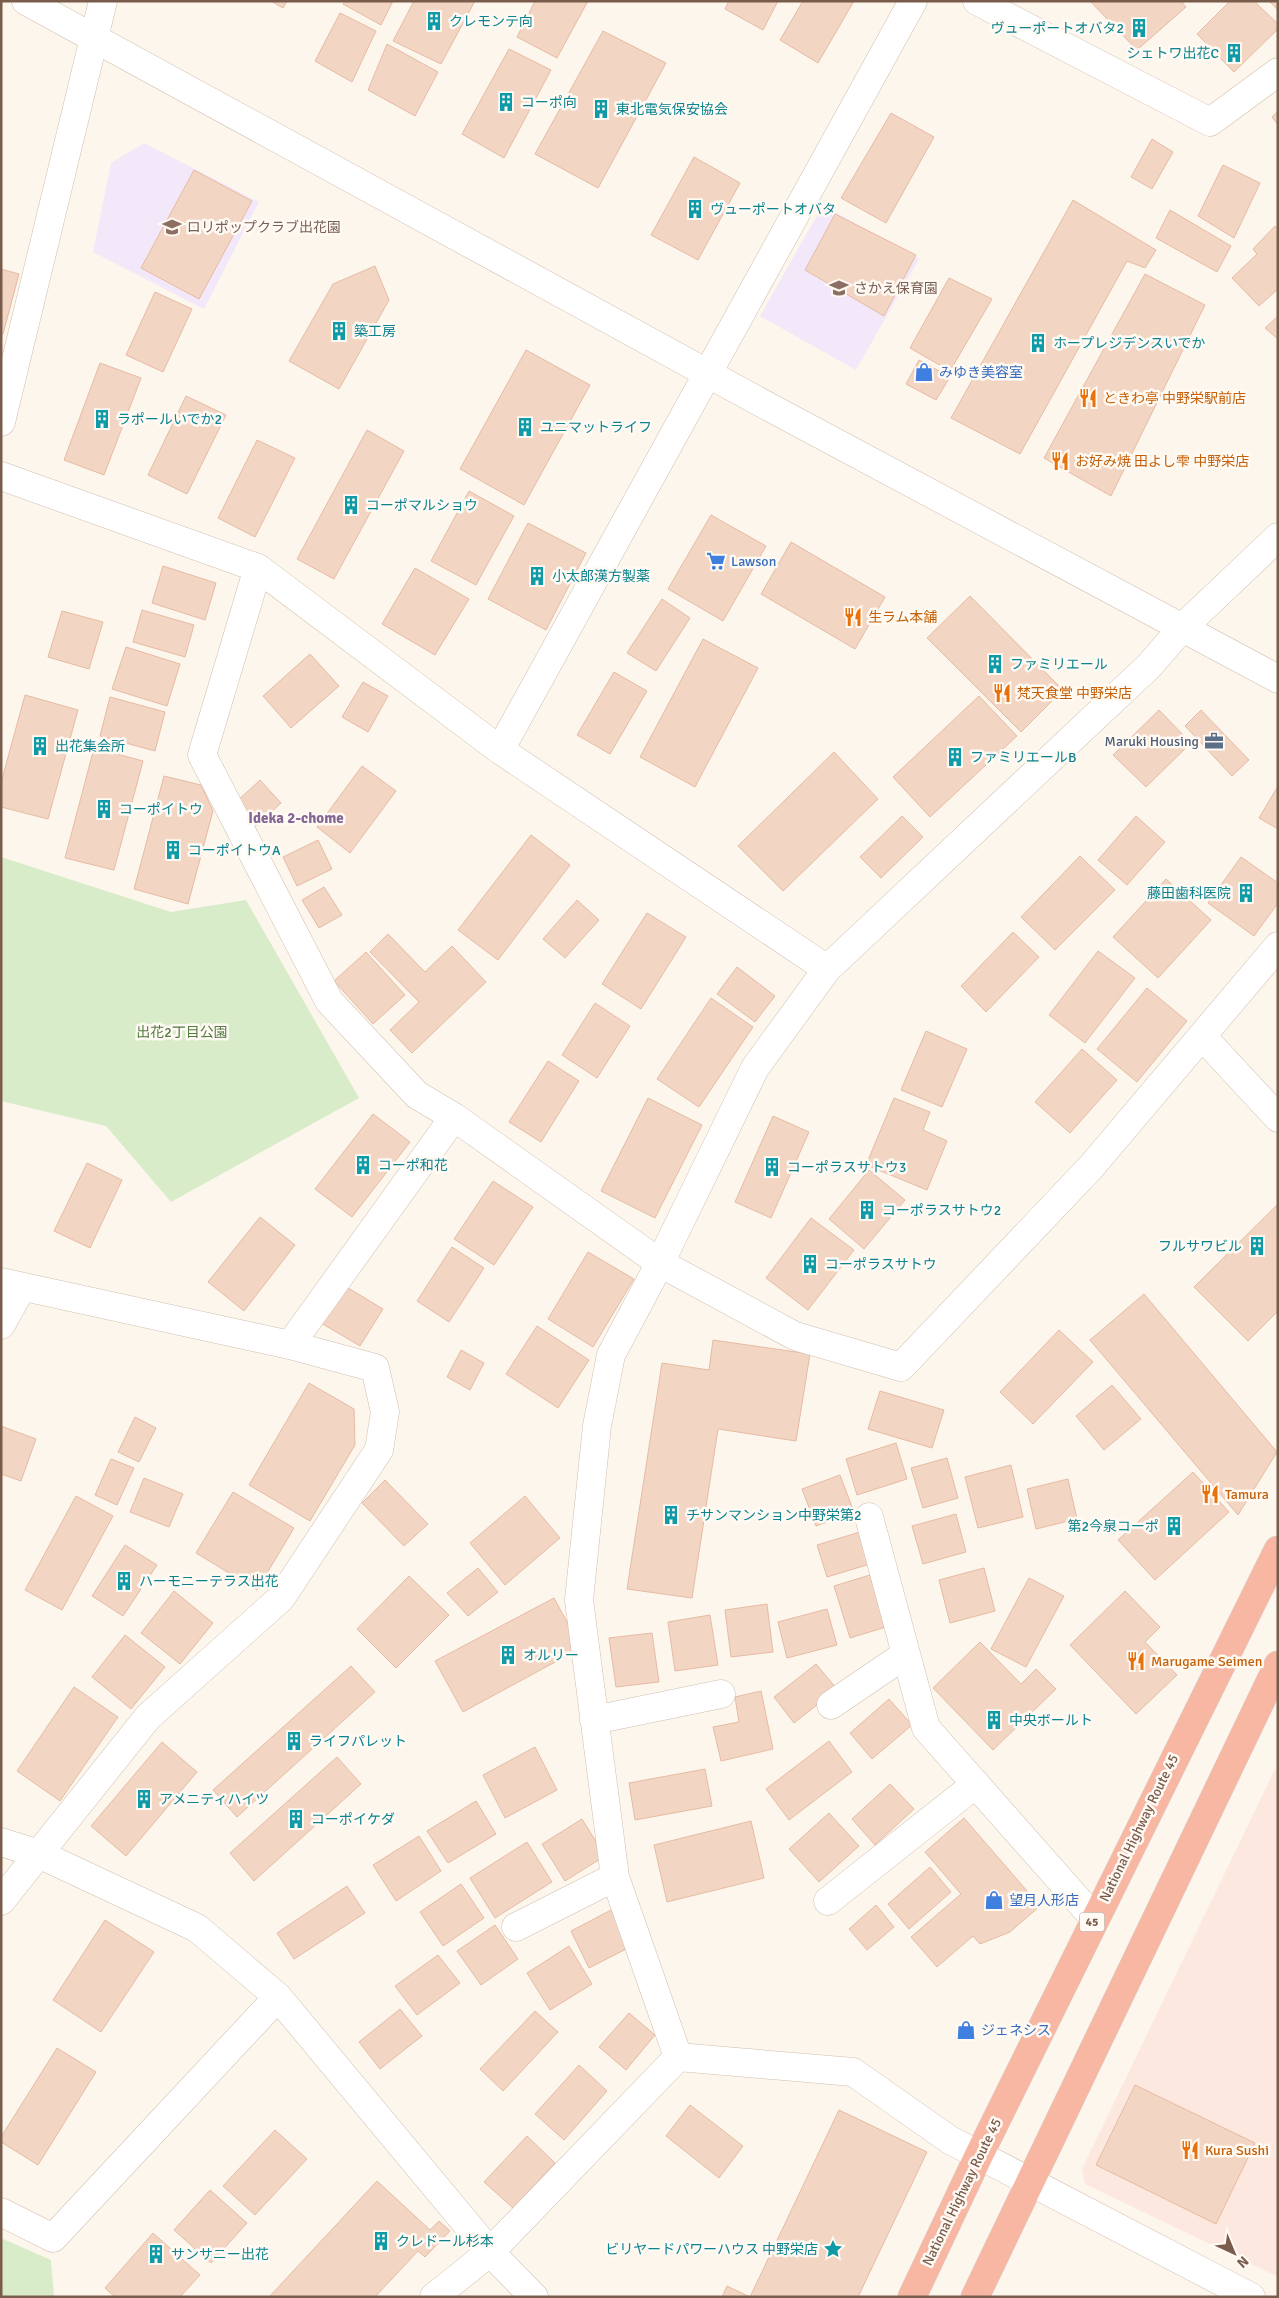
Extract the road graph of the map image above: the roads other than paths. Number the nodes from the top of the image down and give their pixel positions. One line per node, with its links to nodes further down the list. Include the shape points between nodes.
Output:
1 (26, 1): 5 (street)
2 (103, 1): 5 (street)
3 (913, 1): 7 (street)
4 (977, 1): 6 (street, via 1210,122)
5 (95, 40): 7 (street); 8 (street)
6 (1278, 72)
7 (707, 373): 12 (street); 14 (street)
8 (1, 422)
9 (1, 476): 11 (street)
10 (1278, 538): 12 (street)
11 (258, 568): 14 (street); 18 (street, via 202,755 329,1001 417,1095)
12 (1182, 628): 13 (street); 16 (street, via 1148,666)
13 (1278, 680)
14 (500, 750): 16 (street)
15 (1278, 946): 17 (street)
16 (827, 969): 20 (street, via 755,1068)
17 (1202, 1036): 19 (street); 20 (street, via 1091,1167 901,1367 795,1336)
18 (454, 1117): 20 (street); 23 (street)
19 (1278, 1118)
20 (660, 1263): 30 (street, via 611,1355 597,1426 579,1600)
21 (12, 1285): 22 (street); 23 (street)
22 (1, 1325)
23 (290, 1345): 33 (street, via 375,1368 384,1412 379,1450 281,1598 148,1717)
24 (869, 1517): 26 (street)
25 (1278, 1550): 37 (highway, National Highway Route 45 / 45)
26 (906, 1654): 29 (street); 31 (street, via 926,1728)
27 (1278, 1666): 42 (highway)
28 (721, 1694): 30 (street)
29 (831, 1706)
30 (594, 1720): 34 (street)
31 (976, 1784): 36 (street); 37 (street)
32 (1, 1842): 33 (street)
33 (39, 1854): 35 (street); 39 (street, via 197,1928)
34 (615, 1877): 38 (street); 40 (street)
35 (1, 1901)
36 (828, 1901)
37 (1094, 1918): 41 (highway, National Highway Route 45 / 45)
38 (516, 1927)
39 (278, 1997): 43 (street, via 53,2238); 44 (street)
40 (678, 2057): 41 (street, via 853,2072 950,2140); 44 (street)
41 (979, 2154): 42 (street); 47 (highway, National Highway Route 45 / 45)
42 (1031, 2182): 48 (highway); 49 (street)
43 (1, 2212)
44 (490, 2252): 45 (street); 46 (street)
45 (434, 2297)
46 (534, 2297)
47 (912, 2297)
48 (975, 2297)
49 (1251, 2297)

